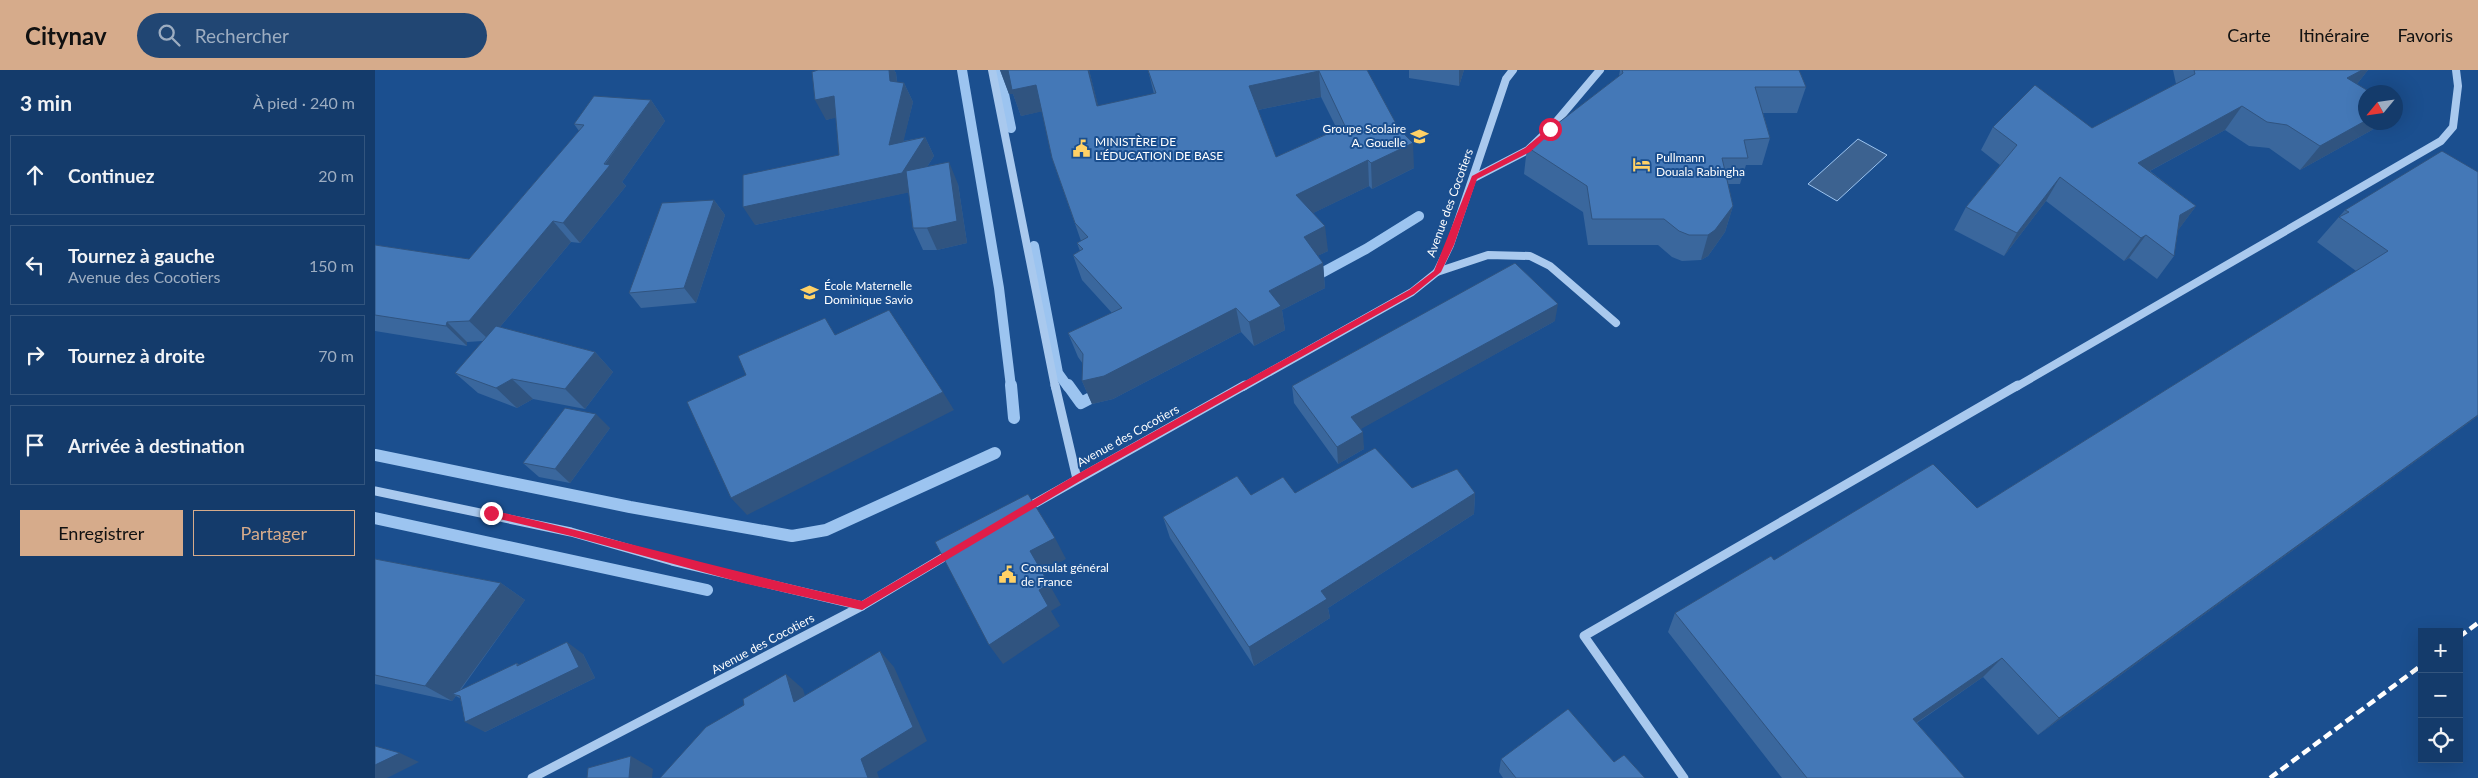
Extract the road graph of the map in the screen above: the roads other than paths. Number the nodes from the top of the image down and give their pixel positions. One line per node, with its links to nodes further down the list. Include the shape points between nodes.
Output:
1 (992, 70): 8 (street, via 1054,381)
2 (1513, 70): 5 (street, Avenue des Cocotiers, via 1505,79)
3 (1600, 70): 5 (street, via 1528,150)
4 (2456, 70): 14 (street, via 2458,86 2453,127 2441,141 1584,636)
5 (1474, 178): 6 (street, Avenue des Cocotiers)
6 (1437, 272): 7 (street, via 1488,255 1530,256 1550,266); 8 (street, Avenue des Cocotiers, via 1412,292)
7 (1616, 324)
8 (1077, 478): 10 (street, Avenue des Cocotiers)
9 (375, 491): 12 (street, via 562,530 699,568)
10 (1017, 514)
11 (965, 545): 12 (street, Avenue des Cocotiers)
12 (862, 606): 13 (street, Avenue des Cocotiers)
13 (532, 778)
14 (1684, 778)

